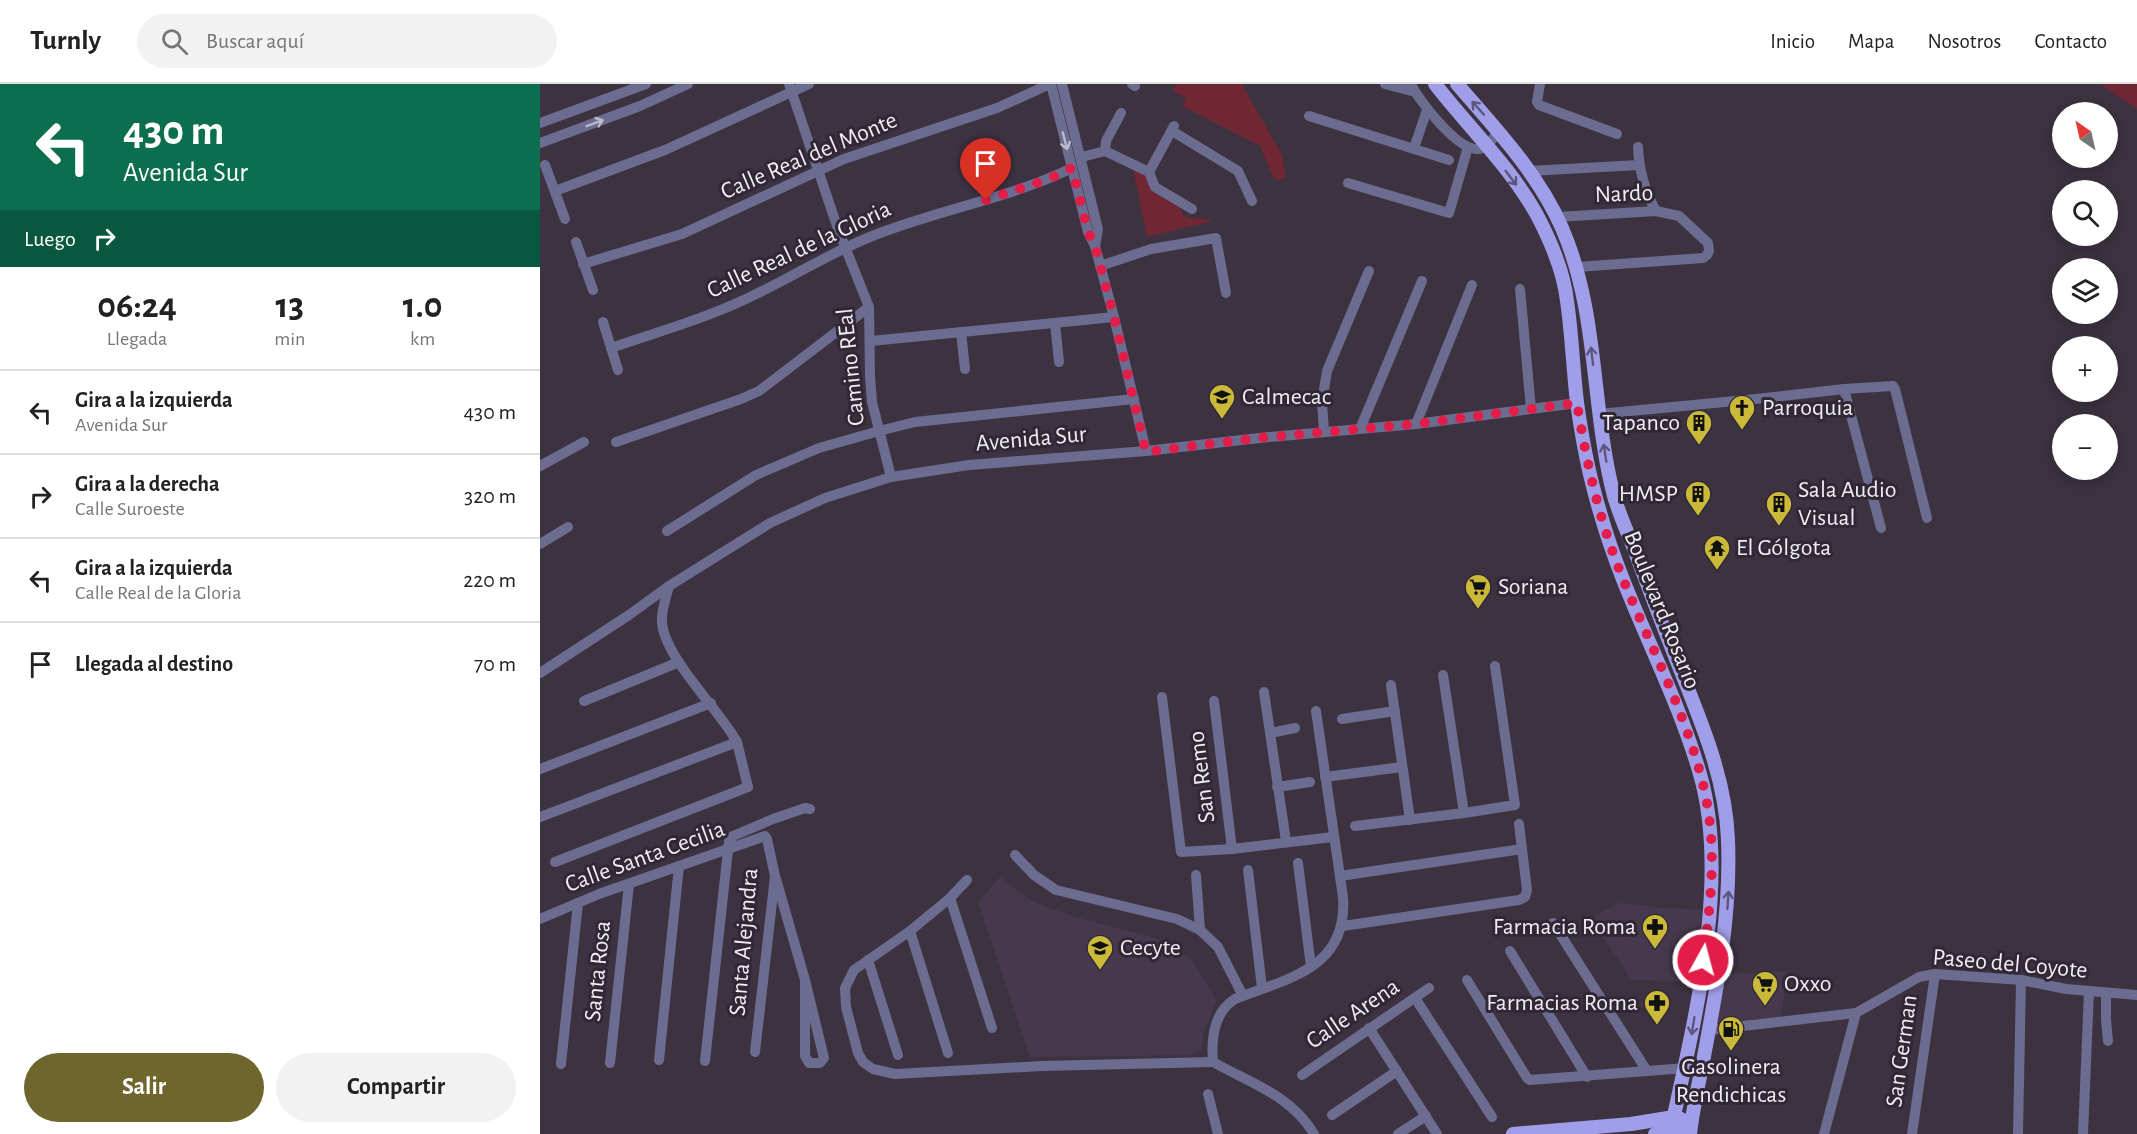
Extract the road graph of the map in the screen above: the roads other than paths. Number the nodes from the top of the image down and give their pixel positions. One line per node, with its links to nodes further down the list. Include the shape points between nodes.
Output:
1 (688, 84): 18 (street, one-way to 1)
2 (809, 84): 10 (street)
3 (1050, 84): 28 (street, one-way to 28); 29 (street, Calle Real del Monte, via 997,108 873,148)
4 (1062, 84): 24 (street)
5 (1384, 84): 11 (street)
6 (1435, 84): 19 (main road, Boulevard Rosario)
7 (1457, 84): 16 (main road, Boulevard Rosario, one-way to 7)
8 (1540, 84): 17 (street, via 1539,105)
9 (641, 85): 15 (street)
10 (791, 88): 29 (street, Camino REal); 33 (street, via 665,150)
11 (1413, 88): 12 (street)
12 (1427, 110): 20 (street); 22 (street)
13 (1121, 113): 23 (street)
14 (1309, 116): 22 (street)
15 (540, 123)
16 (1499, 131): 19 (street); 30 (main road, Boulevard Rosario)
17 (1617, 134)
18 (540, 143)
19 (1487, 145): 20 (street, via 1478,149); 63 (main road, Boulevard Rosario, one-way to 63, via 1538,216 1560,272 1567,299)
20 (1468, 147): 32 (street, via 1449,213)
21 (1638, 147): 27 (street)
22 (1414, 148): 25 (street)
23 (1105, 151): 24 (street); 31 (street)
24 (1082, 157): 40 (street, via 1098,228)
25 (1449, 160)
26 (545, 165): 33 (street)
27 (1639, 165): 30 (street); 36 (street, via 1643,185)
28 (1072, 168): 40 (street); 41 (street, Calle Real de la Gloria, via 1021,189 904,224)
29 (819, 170): 41 (street, Camino REal); 42 (street, Calle Real del Monte, via 682,234)
30 (1529, 171): 37 (main road, Boulevard Rosario)
31 (1149, 172): 34 (street, via 1173,129 1238,171); 35 (street, via 1155,187)
32 (1348, 183)
33 (555, 191): 38 (street)
34 (1252, 201)
35 (1192, 209)
36 (1656, 212): 37 (street, Nardo); 44 (street, Nardo, via 1683,218 1708,243 1709,251 1703,258)
37 (1557, 217): 44 (main road, Boulevard Rosario)
38 (565, 219)
39 (576, 242): 42 (street)
40 (1095, 246): 43 (street)
41 (845, 248): 51 (street, Camino REal); 57 (street, Calle Real de la Gloria, via 704,317)
42 (584, 264): 49 (street)
43 (1100, 266): 50 (street, via 1151,249 1216,238); 52 (street)
44 (1577, 267): 65 (main road, Boulevard Rosario, one-way to 44, via 1584,292)
45 (1369, 271): 69 (street, via 1326,371)
46 (1422, 281): 67 (street)
47 (1472, 285): 66 (street)
48 (1520, 289): 64 (street)
49 (593, 290)
50 (1226, 293)
51 (869, 307): 56 (street, Camino REal); 71 (street, via 759,391)
52 (1114, 317): 54 (street); 62 (street)
53 (603, 322): 57 (street)
54 (1055, 323): 55 (street); 58 (street)
55 (961, 332): 56 (street); 59 (street)
56 (871, 341): 68 (street, Camino REal, via 872,402)
57 (611, 348): 60 (street)
58 (1059, 362)
59 (965, 369)
60 (618, 370)
61 (1844, 389): 65 (street); 77 (street, via 1896,389); 79 (street)
62 (1134, 399): 68 (street, via 915,422); 72 (street)
63 (1577, 403): 64 (street, Avenida Sur); 76 (main road, Boulevard Rosario)
64 (1531, 409): 66 (street, Avenida Sur)
65 (1599, 414): 75 (main road, Boulevard Rosario, one-way to 65)
66 (1416, 424): 67 (street, Avenida Sur)
67 (1360, 429): 69 (street, Avenida Sur)
68 (879, 431): 74 (street, Camino REal); 80 (street, via 819,448 756,475)
69 (1324, 432): 72 (street, Avenida Sur)
70 (584, 442): 73 (street)
71 (616, 442)
72 (1146, 452): 74 (street, Avenida Sur, via 969,465)
73 (540, 466)
74 (891, 477): 82 (street, Avenida Sur, via 789,513)
75 (1619, 509): 76 (main road); 123 (main road, Boulevard Rosario, via 1716,766 1726,818)
76 (1600, 514): 121 (main road, Boulevard Rosario, via 1701,775 1710,824)
77 (1927, 518)
78 (568, 527): 81 (street)
79 (1881, 528)
80 (667, 531)
81 (540, 544)
82 (669, 586): 83 (street, via 662,621 667,643); 85 (street, Avenida Sur)
83 (680, 662): 90 (street); 92 (street)
84 (1495, 666): 105 (street, via 1515,805)
85 (540, 673)
86 (1443, 675): 105 (street)
87 (1391, 685): 94 (street)
88 (1264, 692): 97 (street)
89 (1162, 697): 114 (street, via 1181,852)
90 (584, 700)
91 (1214, 701): 114 (street, San Remo)
92 (711, 703): 98 (street); 100 (street)
93 (1316, 711): 101 (street)
94 (1395, 711): 95 (street); 99 (street)
95 (1342, 719)
96 (1295, 728): 97 (street)
97 (1270, 733): 103 (street)
98 (736, 742): 106 (street); 117 (street, via 748,787)
99 (1402, 767): 101 (street); 107 (street)
100 (540, 769)
101 (1325, 777): 111 (street)
102 (1310, 782): 103 (street)
103 (1277, 787): 112 (street)
104 (810, 809): 113 (street, via 733,836)
105 (1464, 813): 107 (street)
106 (540, 817)
107 (1410, 820): 109 (street)
108 (1519, 824): 115 (street)
109 (1355, 826)
110 (765, 836): 113 (street, Calle Santa Cecilia); 124 (street, Santa Alejandra)
111 (1333, 837): 112 (street); 125 (street)
112 (1286, 841): 114 (street)
113 (728, 848): 119 (street, Calle Santa Cecilia); 158 (street)
114 (1232, 849)
115 (1522, 849): 125 (street); 132 (street, via 1527,890 1519,900)
116 (1015, 855): 133 (street, via 1056,890 1177,919)
117 (555, 862)
118 (1298, 863): 137 (street)
119 (679, 866): 127 (street, Calle Santa Cecilia); 157 (street)
120 (1248, 870): 142 (street)
121 (1711, 874): 123 (main road); 162 (main road, Boulevard Rosario, one-way to 162, via 1711,902)
122 (1196, 875): 133 (street)
123 (1728, 875): 152 (main road, Boulevard Rosario, one-way to 123, via 1727,912)
124 (775, 876): 139 (street); 154 (street, Santa Alejandra)
125 (1340, 876): 132 (street)
126 (967, 880): 128 (street)
127 (628, 884): 129 (street, Calle Santa Cecilia); 160 (street, Santa Rosa)
128 (950, 898): 134 (street); 150 (street)
129 (578, 903): 130 (street, Calle Santa Cecilia); 161 (street)
130 (540, 919)
131 (1553, 923): 164 (street)
132 (1343, 926): 137 (street, via 1330,951)
133 (1200, 930): 147 (street, via 1218,947)
134 (910, 931): 136 (street); 155 (street)
135 (1510, 951): 166 (street)
136 (868, 960): 156 (street); 159 (street, via 854,970 844,988 858,1053 873,1070 895,1074)
137 (1311, 967): 142 (street)
138 (1935, 974): 141 (street, Paseo del Coyote); 149 (street, Paseo del Coyote, via 1919,977); 181 (street, San German)
139 (805, 980): 139 (street, via 805,1056 809,1063 820,1063 824,1058)
140 (1467, 980): 166 (street, via 1527,1078)
141 (2021, 980): 144 (street, Paseo del Coyote); 182 (street)
142 (1262, 988): 147 (street)
143 (1429, 988): 148 (street, Calle Arena)
144 (2089, 991): 145 (street, Paseo del Coyote); 183 (street)
145 (2106, 993): 146 (street, Paseo del Coyote); 153 (street)
146 (2137, 995)
147 (1243, 996): 159 (street, via 1226,1004 1219,1013 1211,1046)
148 (1415, 998): 151 (street, Calle Arena); 170 (street)
149 (1856, 1013): 152 (street, Paseo del Coyote); 180 (street)
150 (992, 1028)
151 (1369, 1028): 163 (street); 165 (street, Calle Arena)
152 (1709, 1030): 172 (main road, Boulevard Rosario)
153 (2108, 1041)
154 (755, 1052)
155 (948, 1053)
156 (898, 1055)
157 (659, 1060)
158 (705, 1061)
159 (1213, 1062): 175 (street, via 1282,1098)
160 (610, 1063)
161 (561, 1064)
162 (1686, 1068): 164 (street); 171 (main road, Boulevard Rosario)
163 (1396, 1071): 168 (street); 169 (street)
164 (1647, 1071): 166 (street)
165 (1302, 1075)
166 (1587, 1077)
167 (1208, 1094): 174 (street)
168 (1332, 1115)
169 (1426, 1116): 176 (street); 177 (street)
170 (1492, 1117)
171 (1674, 1117): 172 (main road); 173 (main road, Boulevard Rosario); 178 (main road)
172 (1691, 1129): 173 (main road)
173 (1670, 1133): 179 (main road)
174 (1218, 1134)
175 (1314, 1134)
176 (1398, 1134)
177 (1437, 1134)
178 (1513, 1134)
179 (1655, 1134)
180 (1824, 1134)
181 (1912, 1134)
182 (2018, 1134)
183 (2083, 1134)

